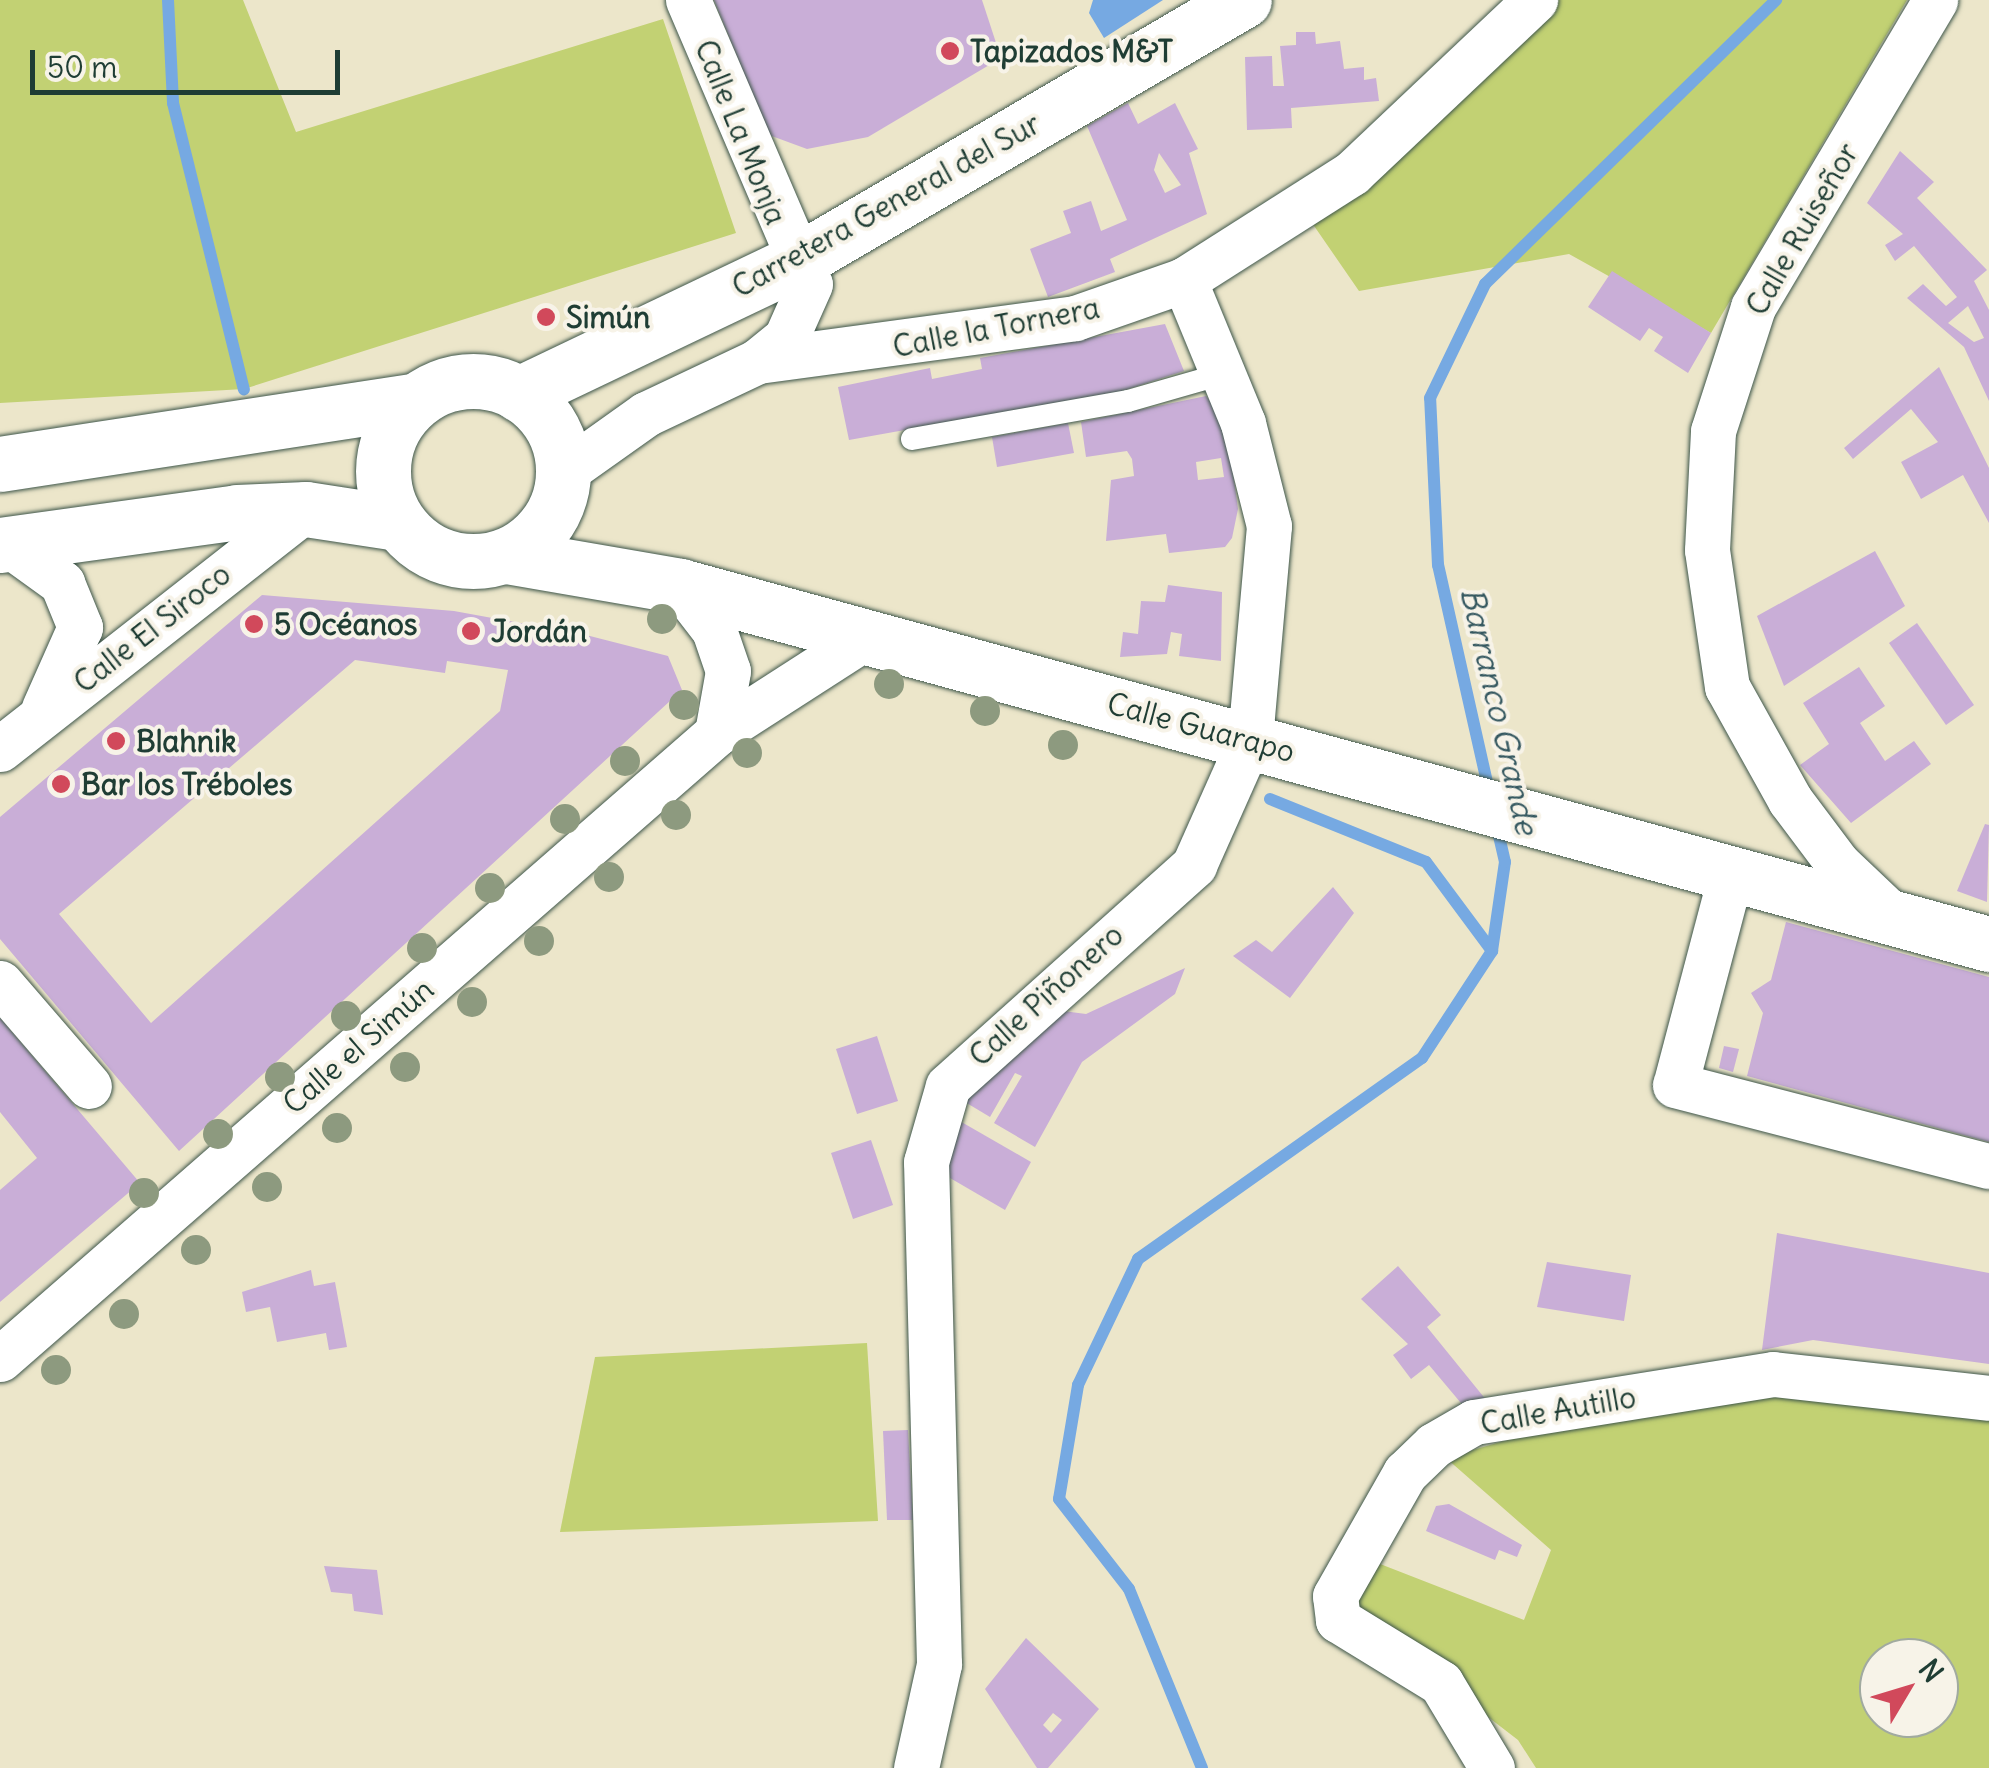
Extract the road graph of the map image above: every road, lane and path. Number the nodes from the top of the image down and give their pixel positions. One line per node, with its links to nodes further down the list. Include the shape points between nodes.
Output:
1 (688, 0): 5 (street, Calle La Monja)
2 (1244, 0): 5 (main road, Carretera General del Sur)
3 (1535, 0): 6 (street, Calle la Tornera, via 1352,172)
4 (1935, 0): 25 (street, Calle Ruiseñor, via 1753,308 1713,431 1707,550 1728,687 1790,800 1838,864)
5 (794, 264): 7 (street, Calle La Monja, via 810,284 806,306); 9 (main road, Carretera General del Sur)
6 (1184, 280): 7 (street, Calle la Tornera, via 1075,318); 8 (street, Calle Piñonero)
7 (758, 361): 13 (street, Calle la Tornera, via 646,414)
8 (1222, 374): 11 (lane, via 1128,402); 22 (street, Calle Piñonero, via 1269,526)
9 (520, 394): 10 (main road, via 466,380); 13 (main road, via 552,428)
10 (416, 400): 12 (main road); 15 (main road, via 392,432 382,471)
11 (912, 439)
12 (0, 464)
13 (563, 473): 17 (main road, via 553,514)
14 (306, 509): 15 (main road); 16 (main road); 20 (street, Calle El Siroco)
15 (398, 523): 17 (main road, via 459,561)
16 (4, 545): 20 (street, via 62,583 80,627)
17 (507, 556): 18 (main road, Calle Guarapo)
18 (680, 586): 19 (main road, Calle Guarapo); 21 (street, via 714,630 728,670)
19 (863, 639): 21 (street, Calle el Simún); 22 (main road, Calle Guarapo)
20 (40, 715): 23 (street, Calle El Siroco)
21 (717, 733): 30 (street, Calle el Simún)
22 (1250, 739): 24 (main road, Calle Guarapo); 32 (street, Calle Piñonero, via 1194,865 948,1086 926,1162 939,1664)
23 (0, 749)
24 (1732, 870): 25 (main road, Calle Guarapo); 29 (street, via 1675,1085)
25 (1892, 914): 26 (main road, Calle Ruiseñor)
26 (1989, 944)
27 (0, 982): 28 (street)
28 (89, 1086)
29 (1989, 1166)
30 (0, 1359)
31 (1989, 1398): 33 (street, Calle Autillo, via 1774,1374 1474,1422 1434,1445 1405,1472 1335,1596 1338,1620 1441,1683)
32 (920, 1763)
33 (1492, 1768)

